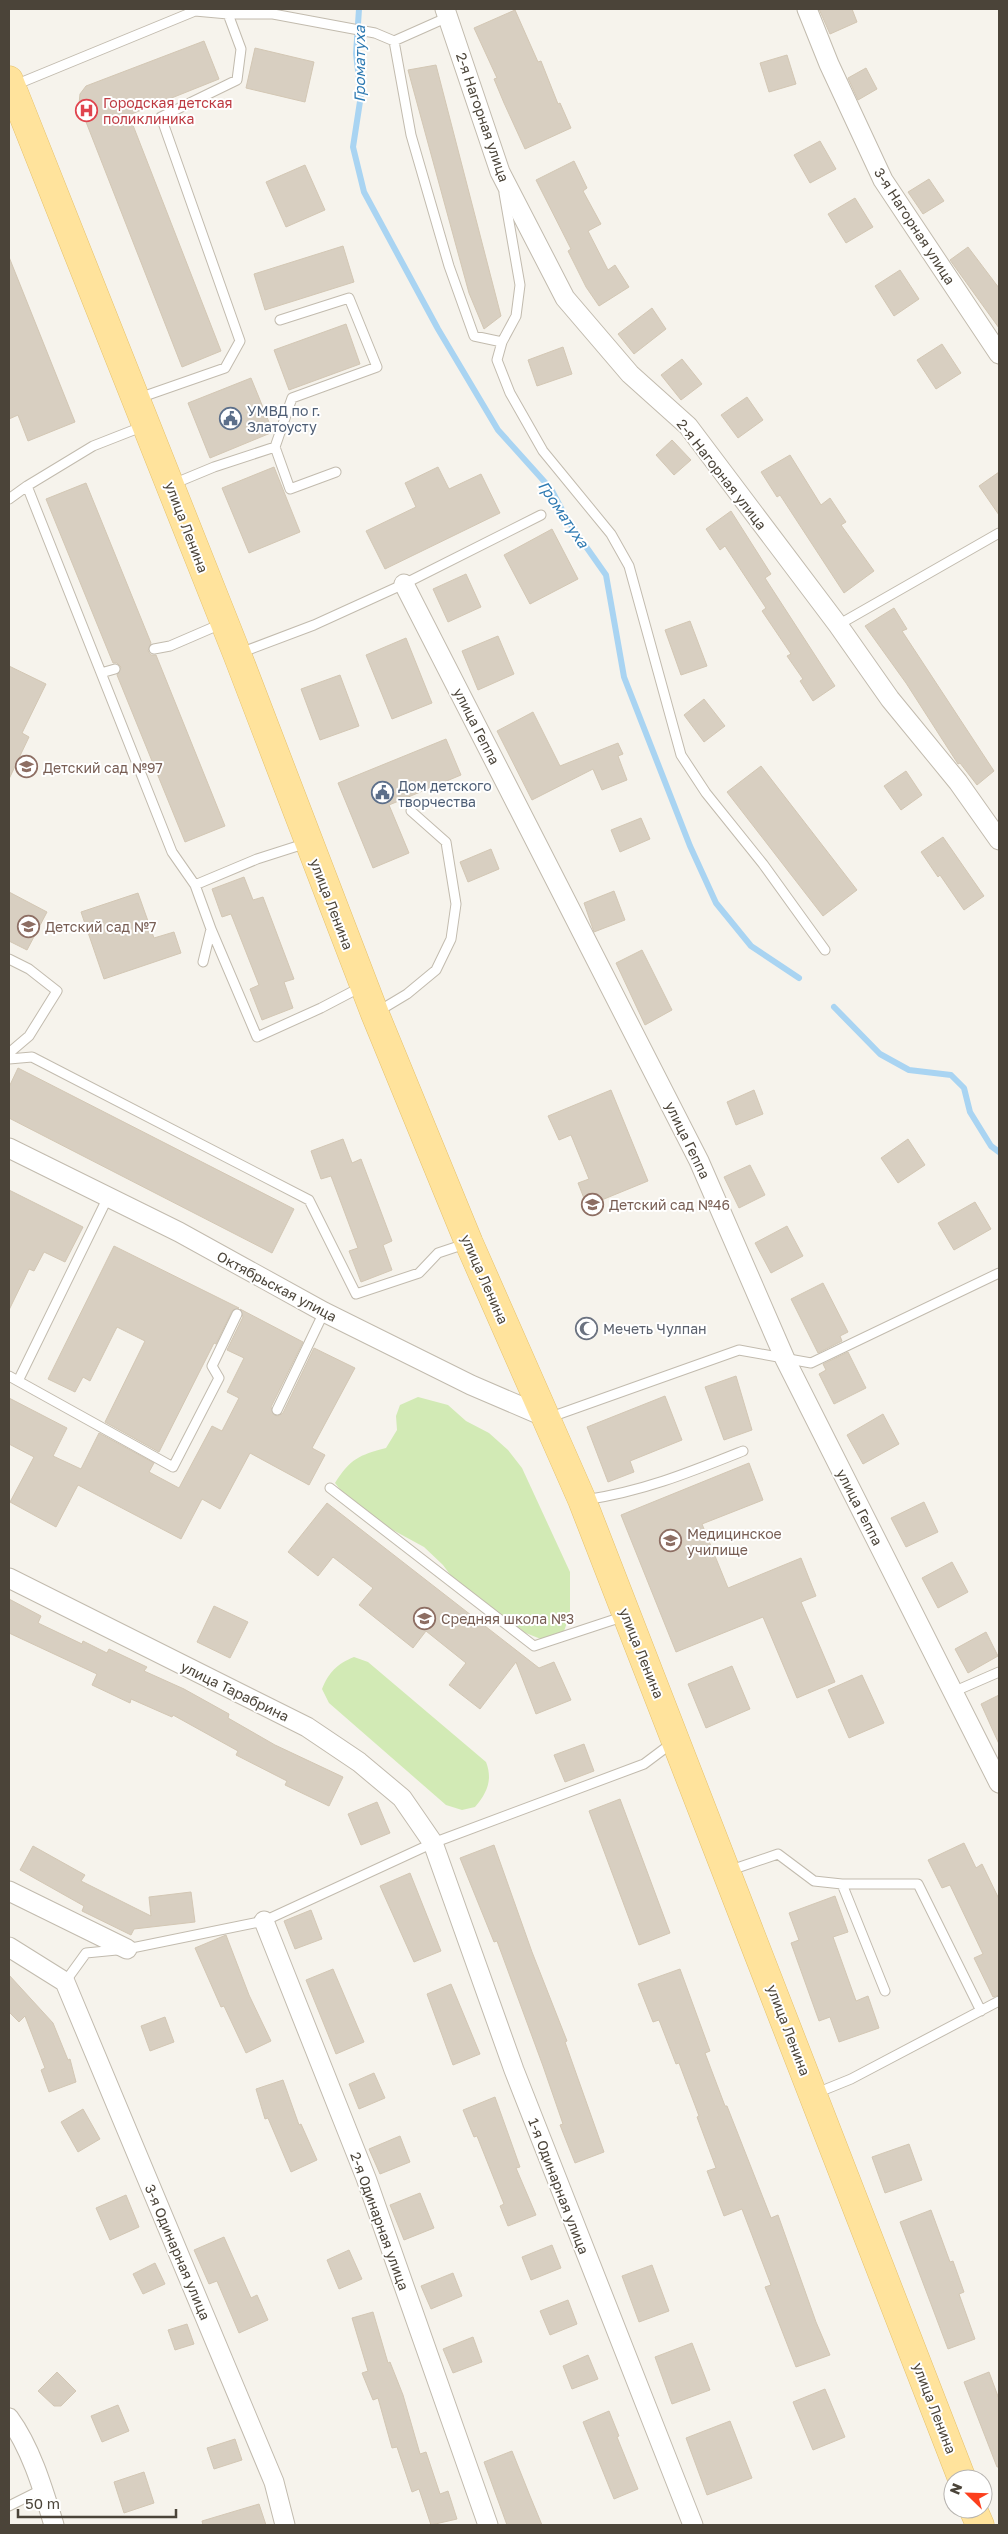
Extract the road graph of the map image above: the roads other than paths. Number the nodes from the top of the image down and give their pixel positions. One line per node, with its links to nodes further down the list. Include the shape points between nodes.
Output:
1 (807, 9): 9 (street, 3-я Нагорная улица, via 883,180)
2 (447, 13): 4 (lane); 6 (street, 2-я Нагорная улица)
3 (228, 14): 4 (lane, via 273,14 375,34); 5 (lane, via 195,11); 10 (lane, via 241,48 237,80 161,117 240,342 225,368)
4 (394, 42): 8 (lane, via 411,135 449,266 474,336)
5 (10, 83): 10 (main road, улица Ленина)
6 (500, 172): 8 (lane, via 520,285 516,316); 21 (street, 2-я Нагорная улица, via 565,298 630,374 688,426)
7 (280, 320): 12 (lane, via 349,298 377,367 292,398)
8 (502, 342): 31 (lane, via 497,360 510,393 543,451 611,534 629,566 681,755)
9 (999, 354)
10 (136, 399): 11 (main road, улица Ленина)
11 (147, 425): 14 (main road, улица Ленина); 15 (lane, via 92,446)
12 (275, 447): 13 (lane, via 290,489); 14 (lane)
13 (336, 472)
14 (170, 485): 20 (main road, улица Ленина)
15 (27, 486): 16 (lane); 25 (lane)
16 (9, 499)
17 (541, 515): 19 (lane)
18 (999, 533): 21 (lane)
19 (404, 584): 23 (lane, via 314,625); 44 (street, улица Геппа, via 700,1161)
20 (224, 623): 22 (lane); 23 (main road, улица Ленина)
21 (838, 625): 27 (street, 2-я Нагорная улица, via 890,700 958,782)
22 (154, 650)
23 (237, 654): 28 (main road, улица Ленина)
24 (115, 669): 25 (lane)
25 (101, 672): 29 (lane, via 172,852)
26 (411, 811): 35 (lane, via 446,842 456,904 451,939 436,970)
27 (999, 840)
28 (308, 843): 29 (lane, via 257,859); 34 (main road, улица Ленина)
29 (194, 885): 30 (lane)
30 (211, 930): 33 (lane); 34 (lane, via 256,1037)
31 (825, 950)
32 (9, 959): 36 (lane, via 29,969 56,990 29,1036)
33 (203, 962)
34 (364, 985): 35 (main road, улица Ленина)
35 (375, 1014): 40 (main road, улица Ленина)
36 (9, 1053)
37 (9, 1059): 40 (lane, via 32,1057 309,1200 356,1294 419,1273 438,1253)
38 (9, 1148): 39 (street, Октябрьская улица)
39 (108, 1197): 42 (street, Октябрьская улица); 46 (lane)
40 (469, 1243): 48 (main road, улица Ленина)
41 (999, 1273): 44 (lane, via 811,1363)
42 (324, 1312): 47 (lane); 48 (street, Октябрьская улица, via 471,1385)
43 (237, 1314): 46 (lane, via 212,1366 219,1378 173,1467)
44 (785, 1359): 48 (lane, via 740,1350); 55 (street, улица Геппа)
45 (9, 1376): 46 (lane)
46 (18, 1381)
47 (277, 1410)
48 (548, 1418): 51 (main road, улица Ленина)
49 (743, 1451): 51 (lane, via 659,1484 614,1496)
50 (330, 1488): 53 (lane, via 534,1646)
51 (582, 1500): 53 (main road, улица Ленина)
52 (9, 1578): 58 (street, улица Тарабрина, via 307,1727 359,1762 402,1798)
53 (628, 1616): 56 (main road, улица Ленина)
54 (999, 1672): 55 (lane)
55 (953, 1692): 57 (street, улица Геппа)
56 (677, 1740): 58 (lane, via 644,1764); 59 (main road, улица Ленина)
57 (999, 1783)
58 (433, 1842): 62 (lane); 77 (street, 1-я Одинарная улица, via 514,2070)
59 (728, 1871): 60 (lane, via 778,1854 814,1881); 69 (main road, улица Ленина)
60 (842, 1884): 66 (lane); 68 (lane, via 918,1884)
61 (9, 1891): 64 (street)
62 (264, 1921): 64 (lane); 76 (street, 2-я Одинарная улица, via 366,2178)
63 (9, 1947): 65 (street)
64 (127, 1949): 65 (lane, via 86,1953)
65 (66, 1982): 75 (street, 3-я Одинарная улица, via 274,2482)
66 (885, 1991)
67 (999, 2001): 68 (lane)
68 (981, 2010): 69 (lane, via 851,2079)
69 (814, 2094): 71 (main road, улица Ленина)
70 (9, 2418): 72 (street)
71 (958, 2469)
72 (43, 2489): 73 (lane); 74 (street)
73 (9, 2506)
74 (54, 2525)
75 (285, 2525)
76 (488, 2525)
77 (693, 2525)

